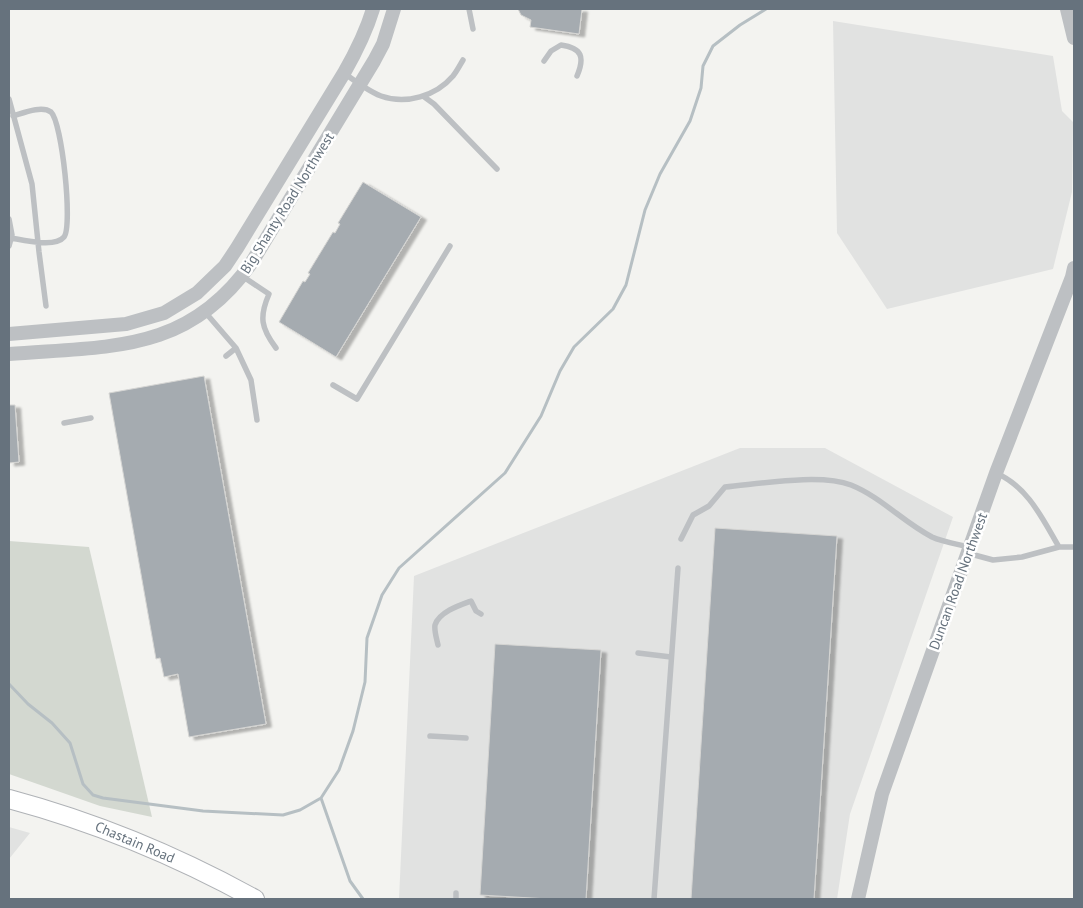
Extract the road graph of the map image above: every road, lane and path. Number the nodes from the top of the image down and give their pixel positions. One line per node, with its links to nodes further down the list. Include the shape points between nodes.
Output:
1 (373, 9): 9 (street, Big Shanty Road Northwest, via 368,27)
2 (394, 9): 11 (street, Big Shanty Road Northwest, via 383,44)
3 (469, 9): 5 (lane)
4 (1068, 9): 6 (street)
5 (473, 28)
6 (1074, 38)
7 (463, 60): 12 (lane, via 453,76 438,90)
8 (544, 61): 10 (lane, via 561,45 573,46 580,54 582,64)
9 (344, 73): 11 (lane); 25 (street, Big Shanty Road Northwest, via 237,248 197,292 164,313 126,324)
10 (577, 76)
11 (360, 84): 12 (lane, via 390,98 405,100); 22 (street, Big Shanty Road Northwest)
12 (423, 96): 15 (lane)
13 (9, 99): 14 (lane)
14 (13, 116): 18 (lane, via 32,184); 18 (lane, via 44,109 56,122 66,175 66,228 64,237 59,241)
15 (496, 169)
16 (9, 219): 17 (lane)
17 (11, 238): 18 (lane); 19 (lane)
18 (38, 242): 23 (lane)
19 (9, 246)
20 (450, 246): 30 (lane, via 357,398)
21 (1074, 268): 34 (street, Duncan Road Northwest)
22 (242, 276): 24 (street, Big Shanty Road Northwest); 27 (lane, via 269,294 263,318 266,334)
23 (46, 306)
24 (205, 312): 26 (lane); 28 (street, Big Shanty Road Northwest, via 180,328 144,341)
25 (9, 334)
26 (236, 348): 29 (lane); 32 (lane, via 251,380)
27 (276, 348)
28 (9, 354)
29 (226, 356)
30 (333, 385)
31 (92, 418): 33 (lane)
32 (257, 420)
33 (64, 423)
34 (996, 473): 36 (lane, via 1018,485 1033,503); 38 (street, Duncan Road Northwest)
35 (681, 539): 38 (lane, via 693,515 709,506 724,487 819,479 850,485 933,537)
36 (1059, 547): 37 (lane); 38 (lane, via 1022,557 993,560)
37 (1074, 547)
38 (968, 550): 49 (street, Duncan Road Northwest, via 882,794)
39 (678, 568): 43 (lane)
40 (482, 614): 41 (lane, via 476,611 471,601 449,611 435,626)
41 (438, 645)
42 (638, 653): 43 (lane)
43 (671, 657): 48 (lane)
44 (430, 736): 45 (lane)
45 (466, 738)
46 (10, 801): 47 (main road, Chastain Road, via 91,824 209,874)
47 (255, 899)
48 (654, 899)
49 (858, 899)

